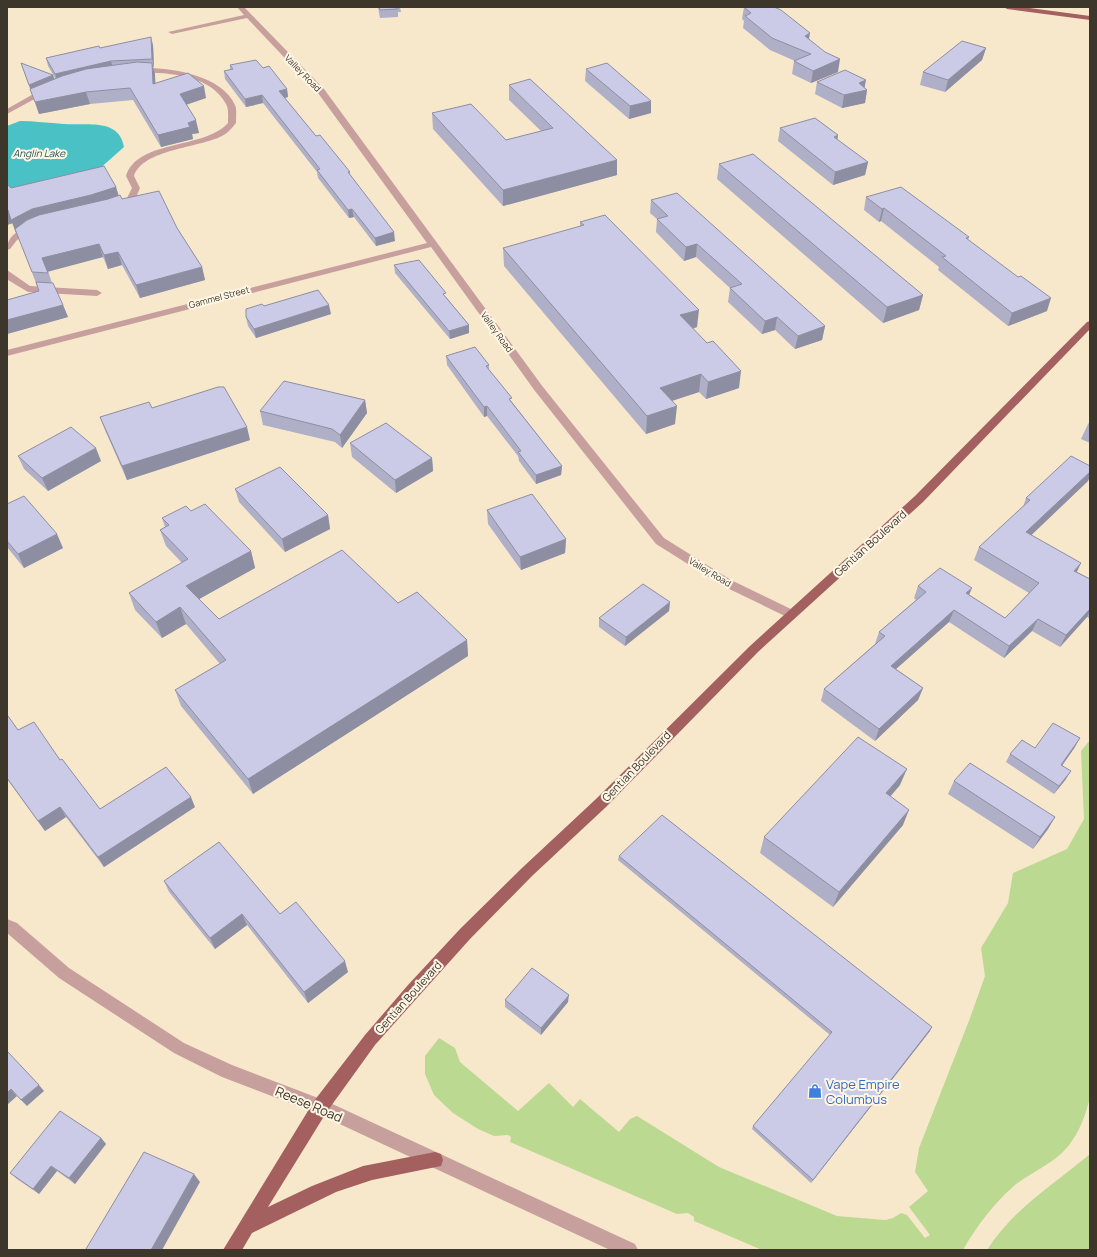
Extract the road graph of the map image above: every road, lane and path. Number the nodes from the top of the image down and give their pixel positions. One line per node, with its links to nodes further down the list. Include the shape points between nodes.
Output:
1 (240, 7): 3 (street, Valley Road)
2 (1007, 7): 4 (main road)
3 (247, 16): 5 (street); 11 (street, Valley Road, via 321,91)
4 (1090, 18)
5 (172, 32)
6 (130, 72): 9 (street, via 156,70 191,76 216,88 231,105 232,123 220,134 197,144 159,152 143,159 134,166 130,176 136,188 131,200)
7 (53, 88): 8 (street, via 40,92)
8 (7, 112)
9 (114, 207)
10 (36, 227): 12 (street, via 14,238)
11 (432, 244): 16 (street, Gammel Street); 17 (street, Valley Road, via 539,389 660,541 727,583)
12 (7, 247)
13 (7, 273): 14 (street, via 28,290)
14 (96, 293)
15 (1090, 324): 17 (main road, Gentian Boulevard, via 919,499)
16 (7, 353)
17 (792, 614): 19 (main road, Gentian Boulevard, via 465,934 370,1040)
18 (7, 926): 19 (street, Reese Road, via 64,973 179,1048 228,1071)
19 (320, 1107): 20 (street, Reese Road); 21 (main road, Gentian Boulevard)
20 (435, 1160): 21 (main road, via 364,1174 321,1190); 23 (street, Reese Road)
21 (246, 1227): 22 (main road, Gentian Boulevard)
22 (232, 1250)
23 (629, 1250)

